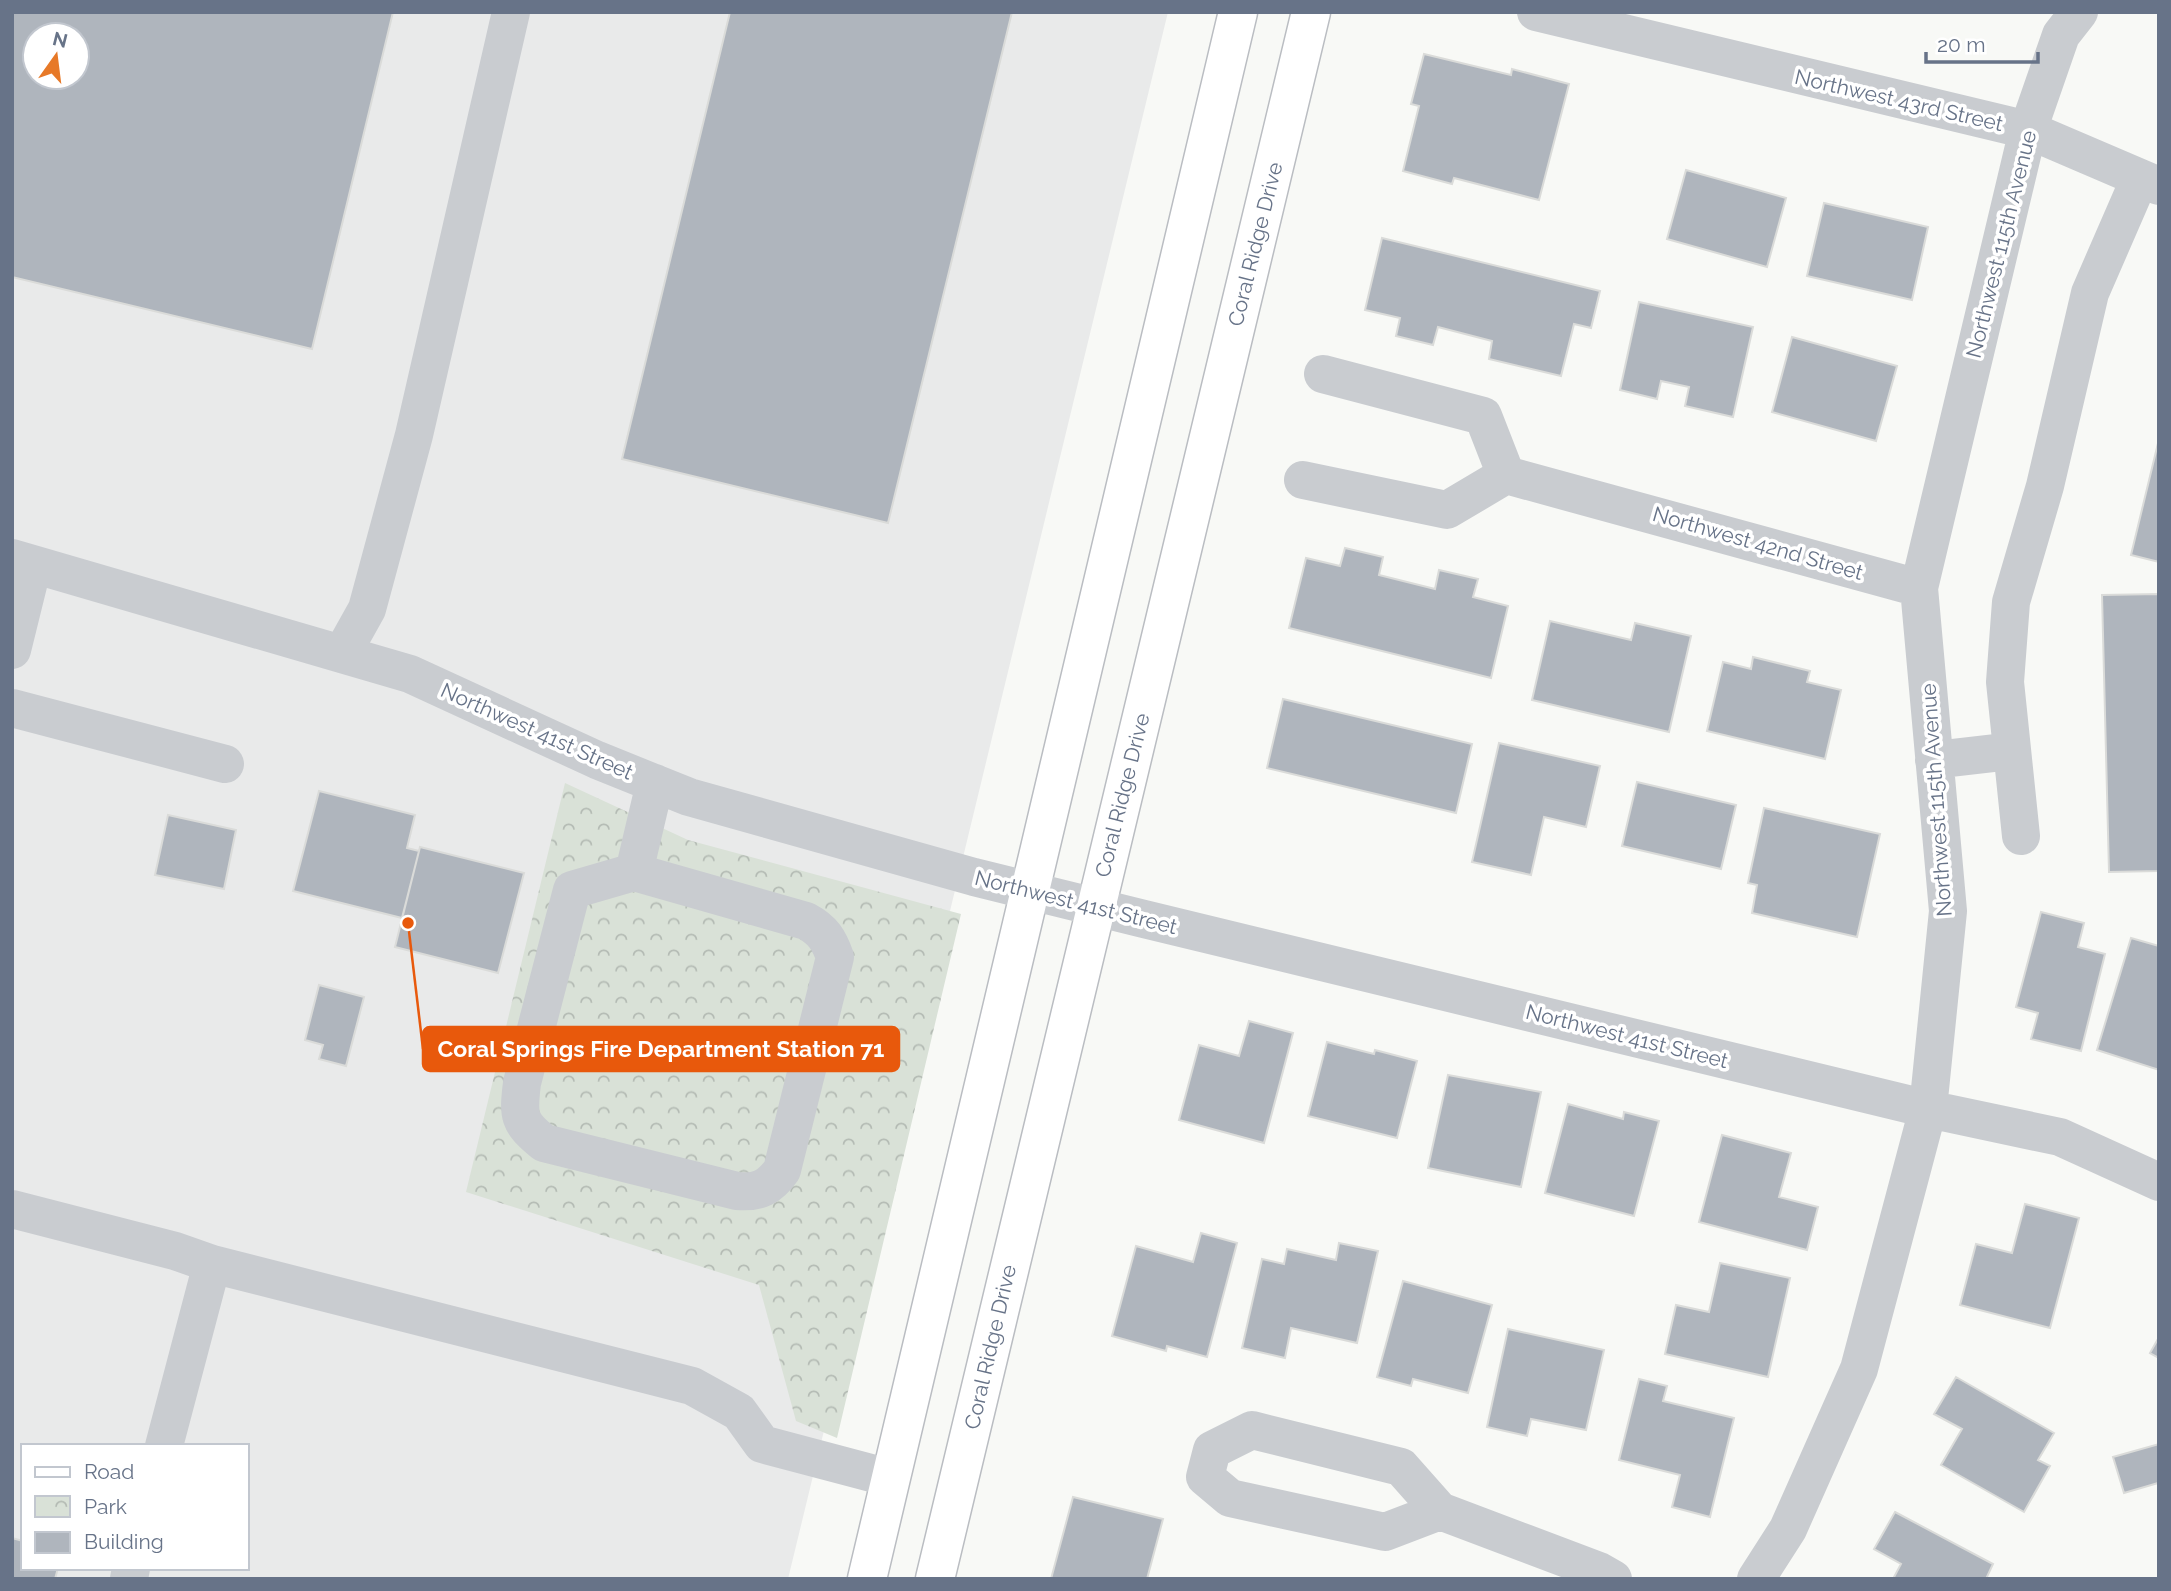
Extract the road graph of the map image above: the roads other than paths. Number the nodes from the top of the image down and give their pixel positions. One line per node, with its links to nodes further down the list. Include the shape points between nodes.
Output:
1 (511, 12): 14 (street, via 414,435 367,610)
2 (1238, 12): 22 (main road)
3 (1311, 12): 23 (main road, Coral Ridge Drive)
4 (1536, 12): 6 (street, Northwest 43rd Street)
5 (2079, 12): 6 (street, Northwest 115th Avenue, via 2061,35)
6 (2028, 130): 7 (street, Northwest 43rd Street); 12 (street, Northwest 115th Avenue)
7 (2149, 182): 16 (street, via 2090,293 2045,486 2011,602 2005,682)
8 (1323, 374): 9 (street, via 1483,416)
9 (1506, 475): 10 (street, via 1447,510); 12 (street, Northwest 42nd Street)
10 (1303, 480)
11 (23, 562): 13 (street); 14 (street, Northwest 41st Street)
12 (1919, 588): 17 (street, Northwest 115th Avenue)
13 (12, 650)
14 (343, 652): 19 (street, Northwest 41st Street, via 410,674)
15 (12, 708): 18 (street)
16 (2012, 751): 17 (street); 20 (street)
17 (1934, 760): 24 (street, Northwest 115th Avenue, via 1948,911)
18 (225, 764)
19 (655, 783): 21 (street); 22 (street, Northwest 41st Street, via 689,797)
20 (2021, 836)
21 (635, 872): 21 (street, via 572,890 518,1111 524,1127 544,1143 754,1192 772,1183 782,1170 835,957 820,929 806,921)
22 (1030, 891): 23 (street, Northwest 41st Street); 29 (main road)
23 (1095, 907): 24 (street, Northwest 41st Street); 32 (main road, Coral Ridge Drive)
24 (1928, 1109): 25 (street, Northwest 41st Street, via 2060,1137); 34 (street, Northwest 115th Avenue, via 1858,1369 1788,1529)
25 (2159, 1182)
26 (12, 1209): 27 (street)
27 (212, 1264): 28 (street); 29 (street, via 692,1386 739,1412 762,1444)
28 (165, 1444)
29 (890, 1478): 31 (main road)
30 (1440, 1511): 30 (street, via 1401,1467 1252,1430 1212,1450 1205,1477 1230,1498 1385,1532); 33 (street)
31 (866, 1579)
32 (935, 1579)
33 (1613, 1579)
34 (1756, 1579)

